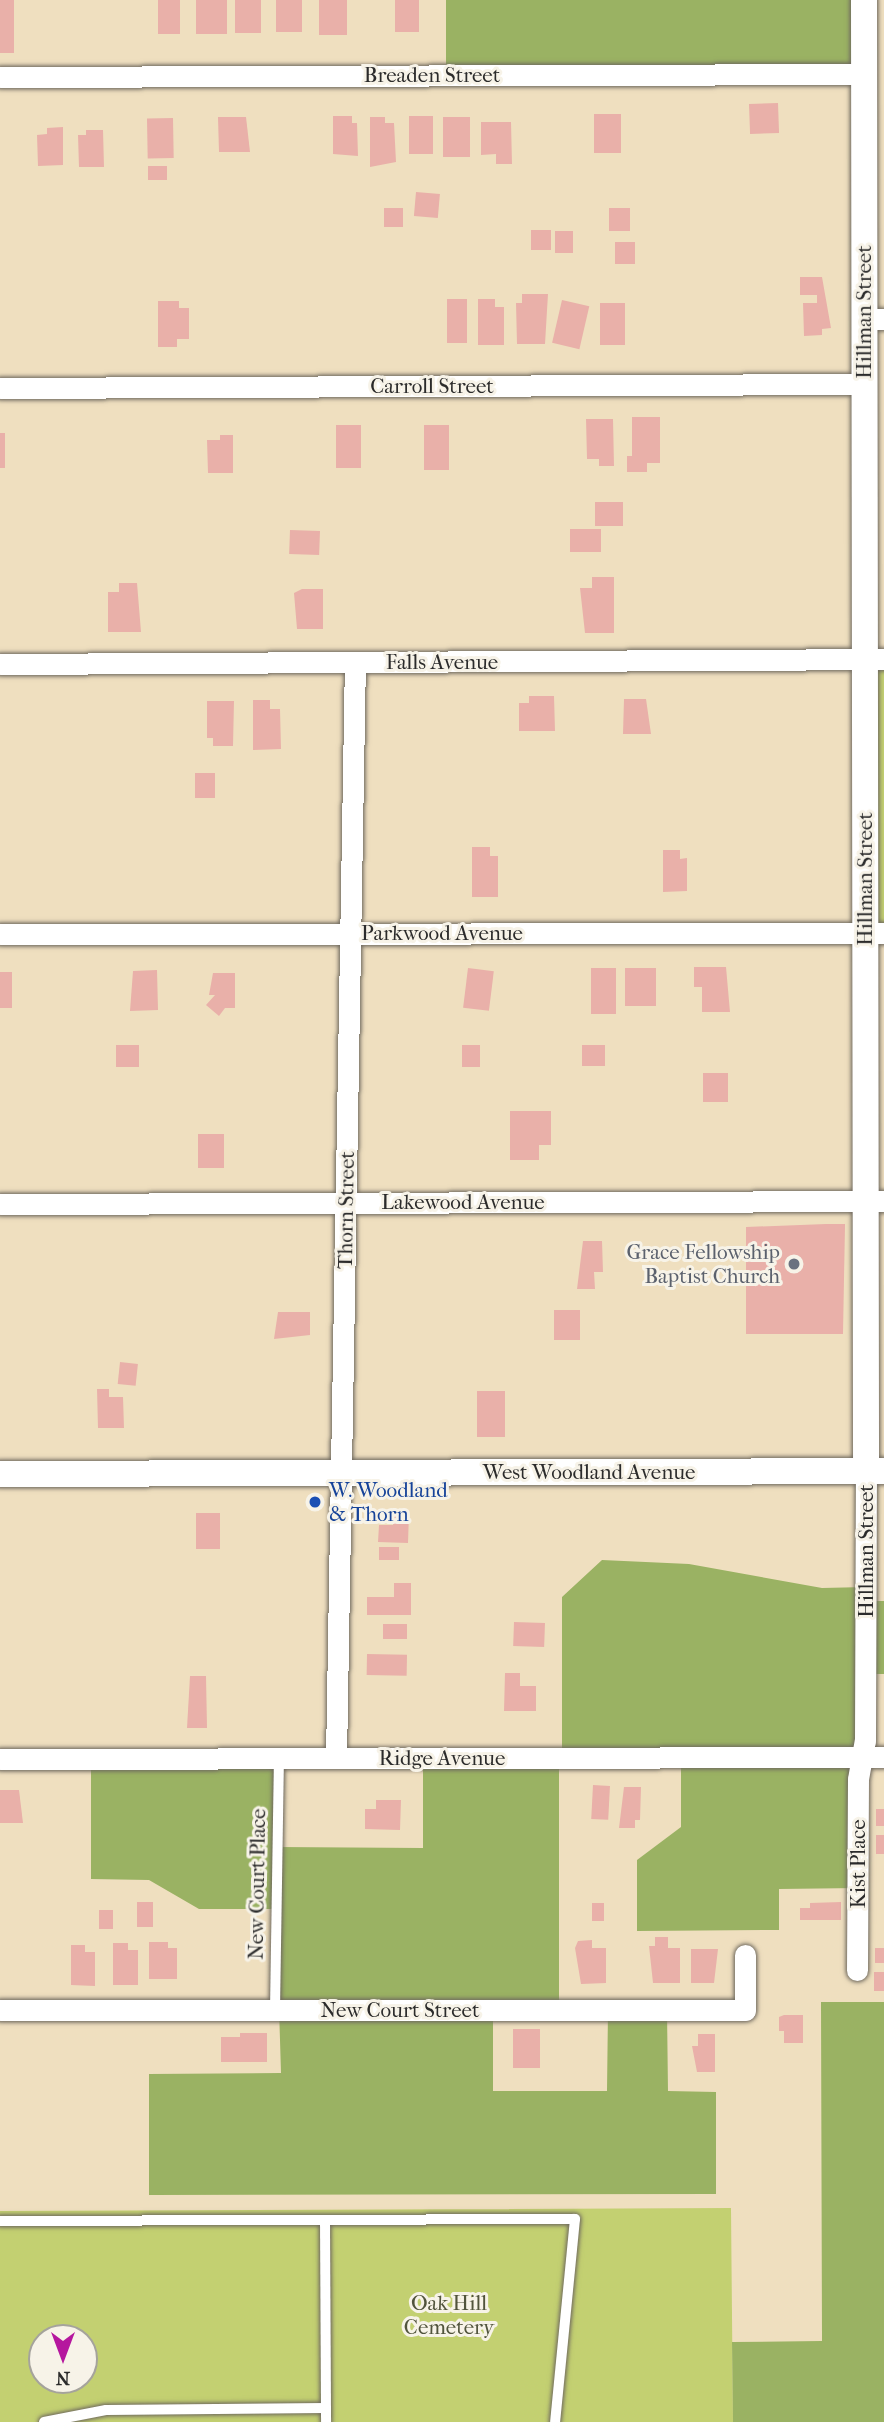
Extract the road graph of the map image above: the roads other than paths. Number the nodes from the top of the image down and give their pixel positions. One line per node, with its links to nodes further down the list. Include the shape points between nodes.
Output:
1 (863, 0): 2 (street, Hillman Street)
2 (864, 74): 3 (street, Breaden Street); 4 (street, Hillman Street)
3 (0, 76)
4 (874, 319): 5 (street, Hillman Street)
5 (864, 384): 6 (street, Carroll Street); 7 (street, Hillman Street)
6 (0, 388)
7 (874, 660): 8 (street, Falls Avenue); 10 (street, Hillman Street)
8 (355, 662): 9 (street, Falls Avenue); 12 (street, Thorn Street)
9 (0, 664)
10 (874, 933): 12 (street, Parkwood Avenue); 13 (street, Hillman Street)
11 (0, 934): 12 (street, Parkwood Avenue)
12 (351, 934): 14 (street, Thorn Street)
13 (875, 1201): 14 (street, Lakewood Avenue); 16 (street, Hillman Street)
14 (346, 1202): 15 (street, Lakewood Avenue); 17 (street, Thorn Street)
15 (0, 1204)
16 (875, 1471): 17 (street, West Woodland Avenue); 19 (street, Hillman Street)
17 (341, 1473): 18 (street, West Woodland Avenue); 22 (street, Thorn Street)
18 (0, 1474)
19 (861, 1757): 20 (street, Ridge Avenue); 22 (street, Ridge Avenue); 25 (street, Kist Place)
20 (884, 1757)
21 (279, 1758): 22 (street, Ridge Avenue); 23 (street, Ridge Avenue); 27 (lane, New Court Place)
22 (336, 1758)
23 (0, 1759)
24 (745, 1955): 27 (street, New Court Street, via 745,2010)
25 (857, 1970)
26 (0, 2010): 27 (street, New Court Street)
27 (275, 2010)
28 (325, 2220): 29 (lane); 30 (lane); 33 (lane, via 575,2219)
29 (0, 2221)
30 (326, 2408): 31 (lane, via 106,2410); 32 (lane)
31 (44, 2422)
32 (326, 2422)
33 (555, 2422)

